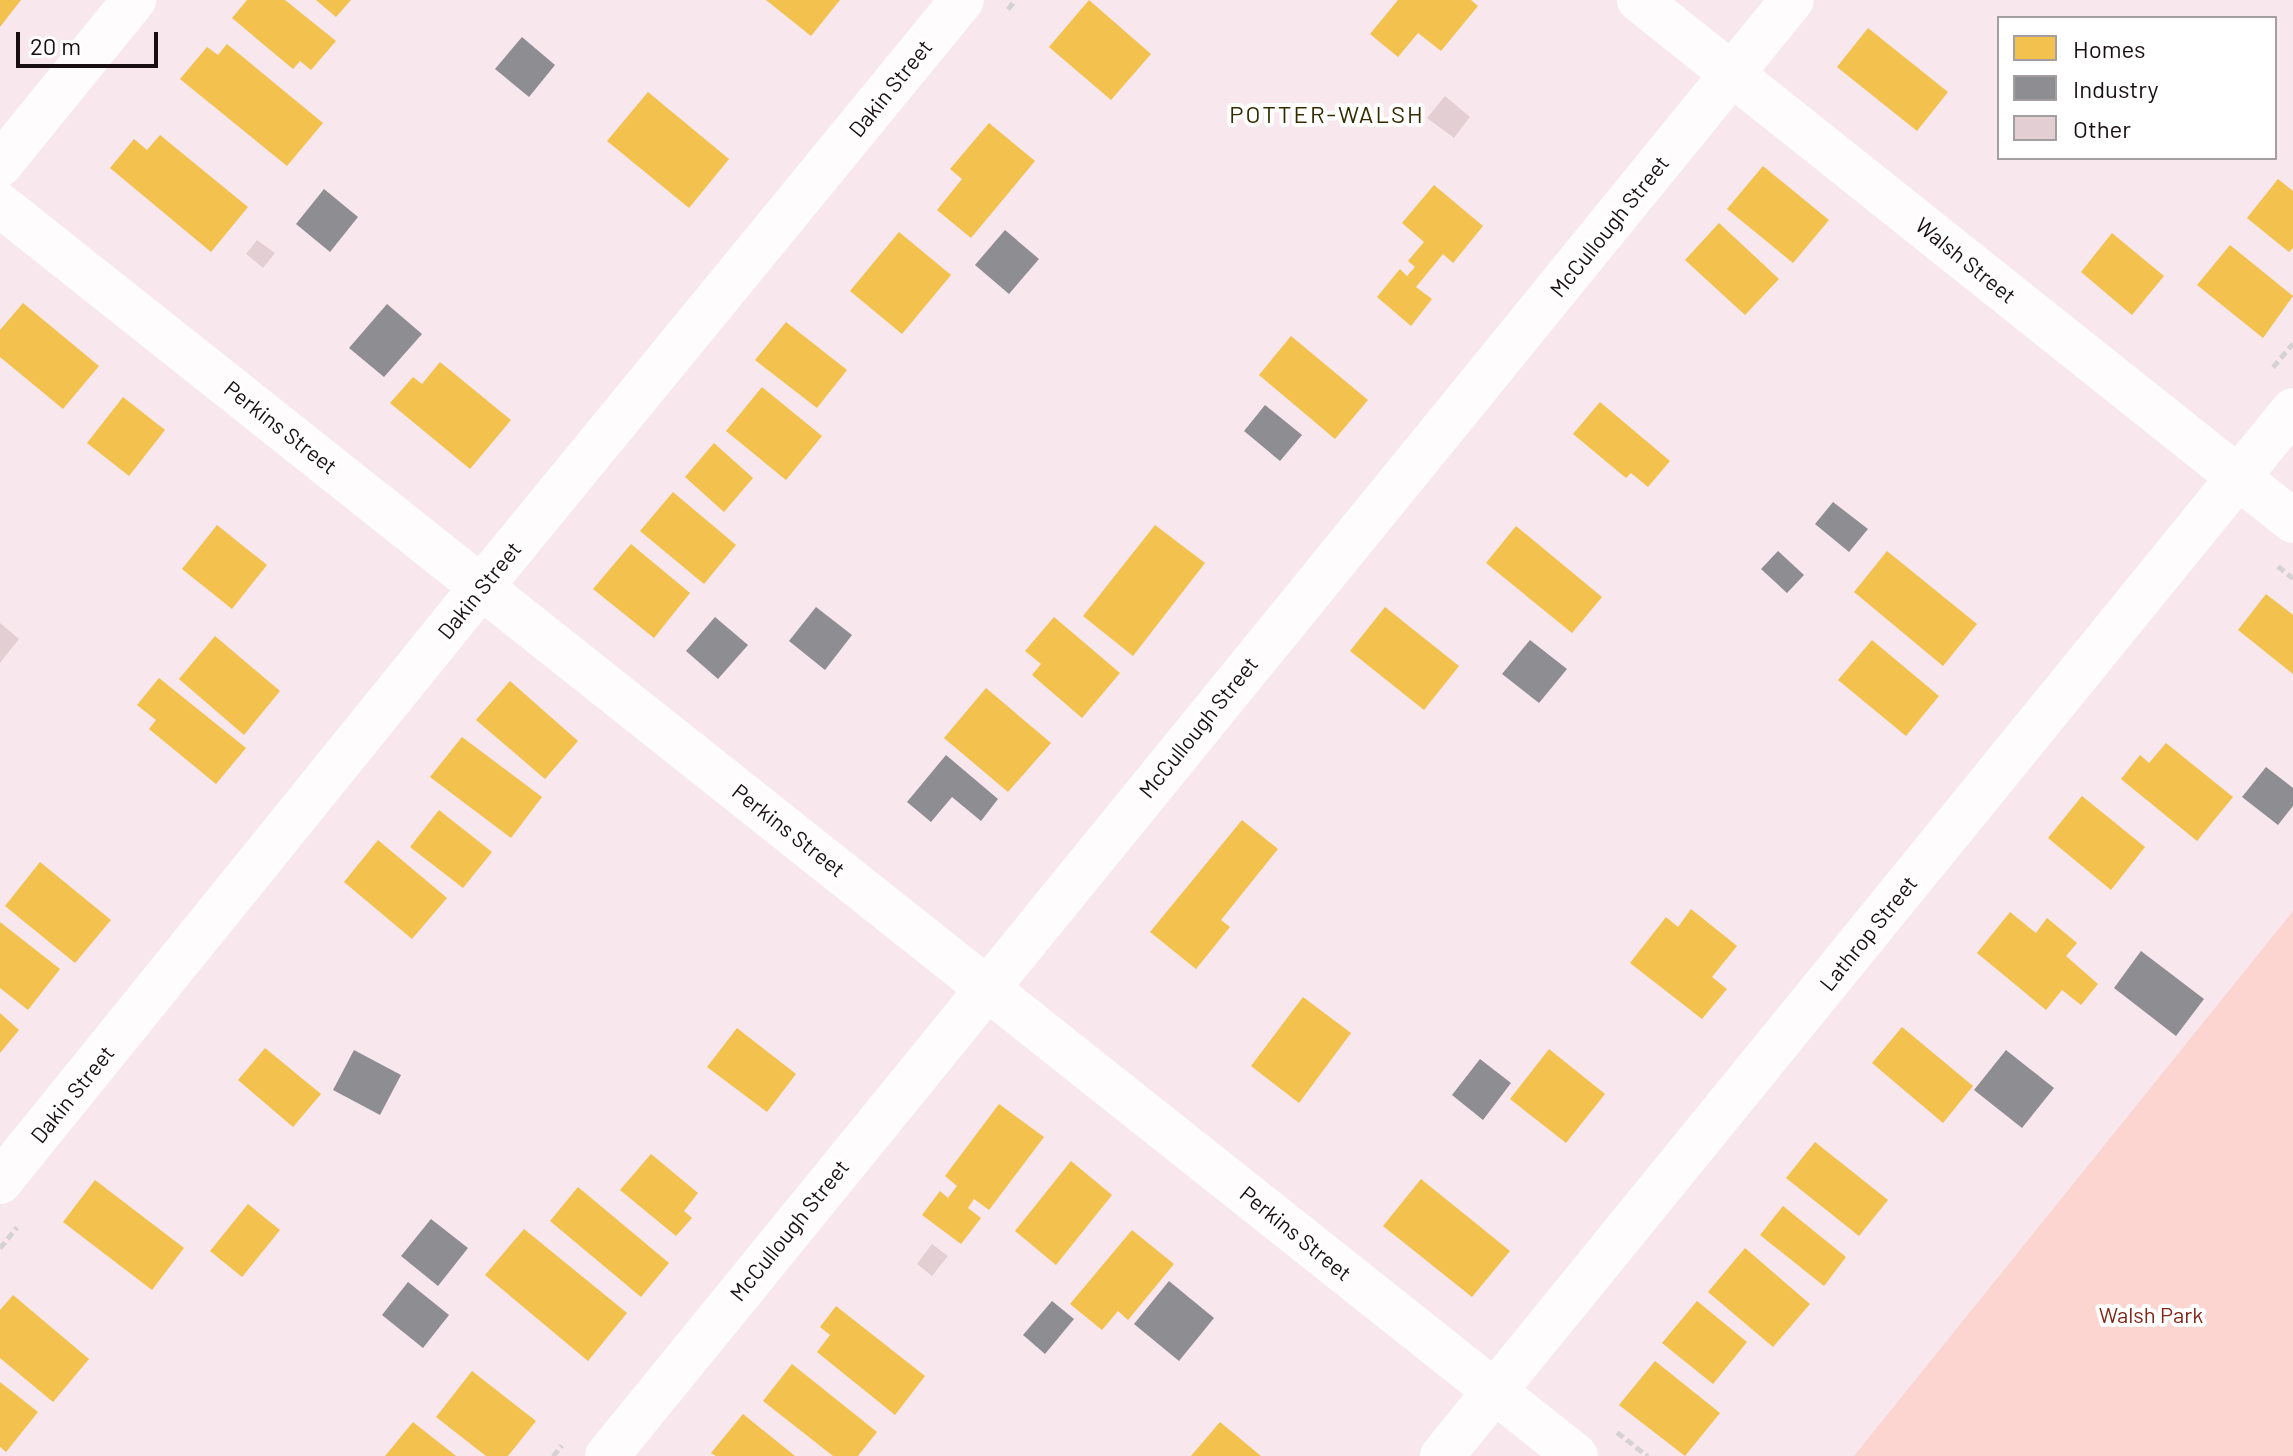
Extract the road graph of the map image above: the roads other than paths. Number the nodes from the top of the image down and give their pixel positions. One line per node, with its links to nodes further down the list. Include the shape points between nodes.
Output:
1 (134, 0): 6 (street)
2 (962, 0): 11 (street, Dakin Street)
3 (1639, 0): 5 (street, Walsh Street)
4 (1792, 0): 5 (street, McCullough Street)
5 (1733, 74): 9 (street, Walsh Street); 12 (street, McCullough Street)
6 (0, 165)
7 (0, 205): 11 (street, Perkins Street)
8 (2293, 410): 9 (street, Lathrop Street)
9 (2239, 478): 10 (street, Walsh Street); 14 (street, Lathrop Street)
10 (2293, 521)
11 (482, 586): 12 (street, Perkins Street); 13 (street, Dakin Street)
12 (986, 987): 14 (street, Perkins Street); 15 (street, McCullough Street)
13 (0, 1182)
14 (1495, 1391): 16 (street, Lathrop Street); 17 (street, Perkins Street)
15 (607, 1456)
16 (1442, 1456)
17 (1576, 1456)

